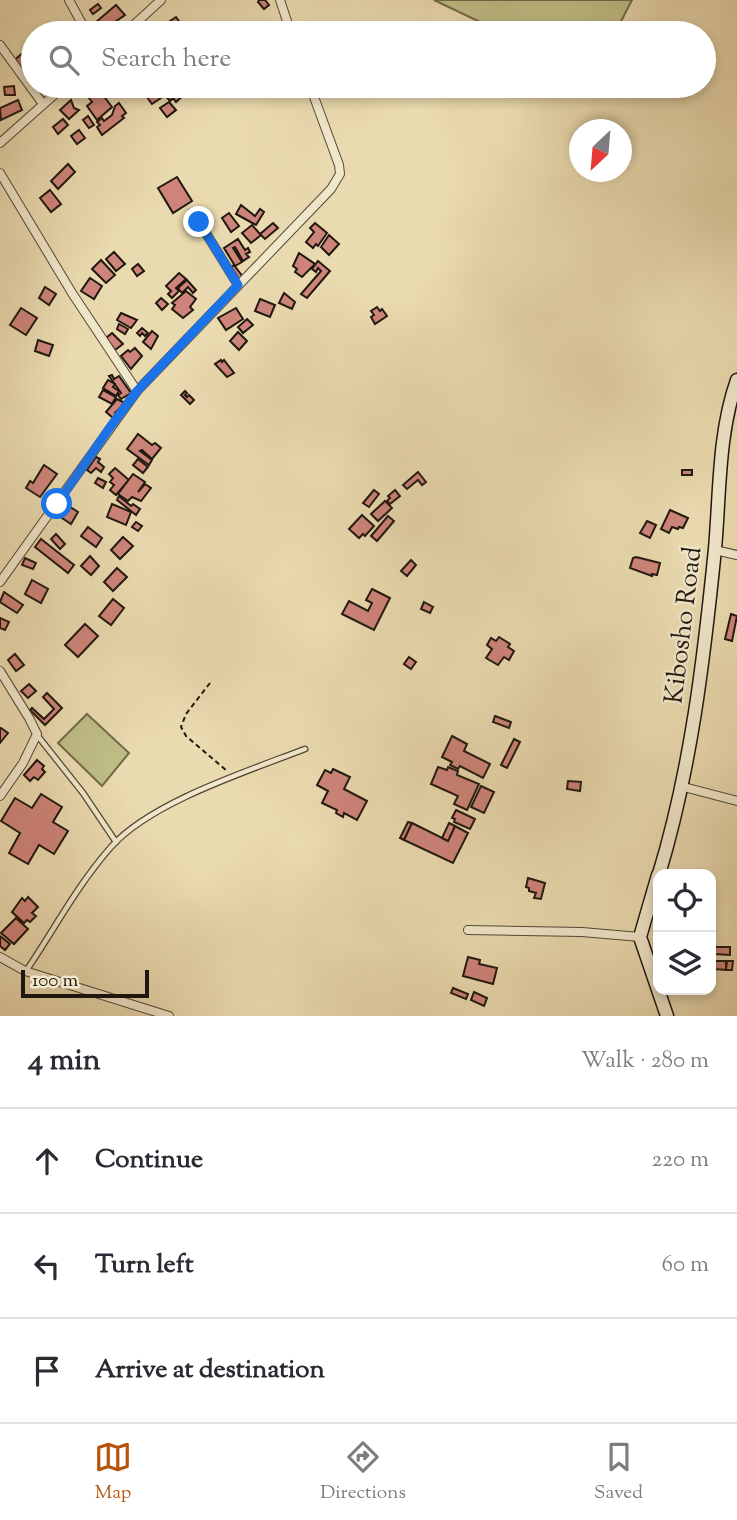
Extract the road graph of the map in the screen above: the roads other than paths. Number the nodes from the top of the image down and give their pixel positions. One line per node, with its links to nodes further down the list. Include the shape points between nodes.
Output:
1 (69, 0): 4 (street)
2 (280, 0): 6 (street)
3 (159, 1): 5 (street)
4 (80, 21)
5 (138, 21)
6 (287, 21)
7 (0, 44): 8 (street)
8 (21, 73)
9 (39, 98): 12 (street)
10 (50, 98): 12 (street)
11 (314, 98): 16 (street, via 340,174 331,189)
12 (43, 104): 13 (street)
13 (0, 143)
14 (0, 173): 18 (street)
15 (199, 222): 16 (street)
16 (238, 285): 18 (street)
17 (737, 380): 19 (main road, Kibosho Road, via 721,453)
18 (137, 391): 21 (street)
19 (715, 550): 20 (street); 25 (main road, Kibosho Road)
20 (737, 555)
21 (0, 582)
22 (0, 671): 23 (street)
23 (37, 734): 26 (street); 28 (lane)
24 (305, 750): 28 (lane, via 234,776 151,816)
25 (680, 786): 27 (street); 29 (main road, Kibosho Road)
26 (0, 796)
27 (737, 801)
28 (116, 842): 34 (lane)
29 (660, 869)
30 (653, 892): 32 (main road, Kibosho Road)
31 (468, 930): 32 (street)
32 (640, 937): 36 (main road)
33 (0, 957): 34 (street)
34 (25, 971): 35 (street)
35 (169, 1016)
36 (667, 1016)

